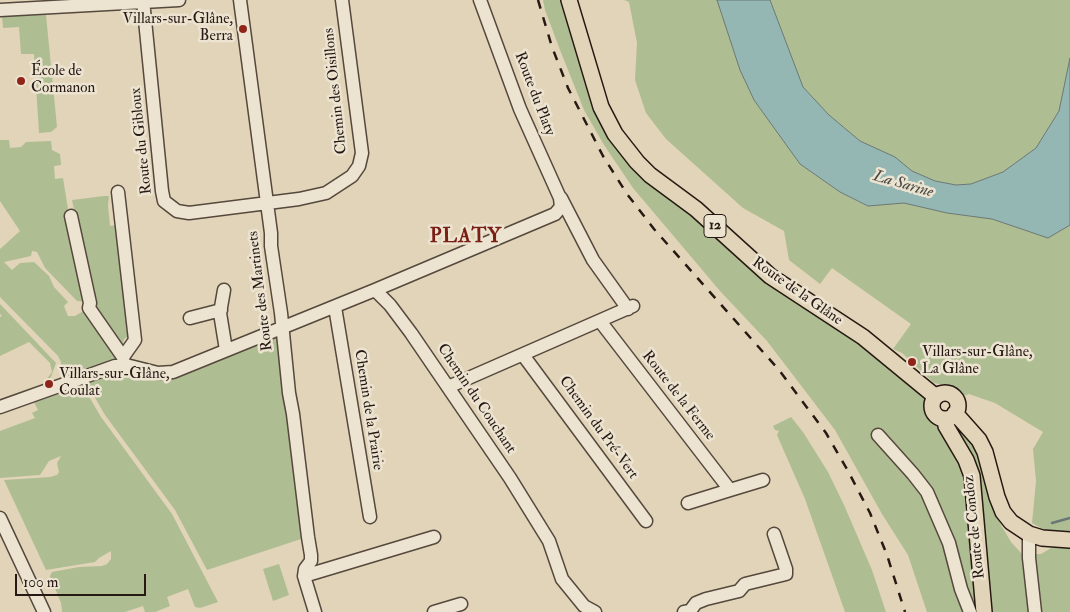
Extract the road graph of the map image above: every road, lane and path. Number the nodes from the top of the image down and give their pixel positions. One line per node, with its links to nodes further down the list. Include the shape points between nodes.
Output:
1 (179, 0): 6 (street)
2 (240, 0): 11 (street, Route des Martinets)
3 (342, 0): 11 (street, Chemin des Oisillons, via 362,153 359,166 352,176 326,193)
4 (480, 0): 10 (street, Route du Platy, via 520,109)
5 (569, 0): 25 (main road, Route de la Glâne / 12, via 601,107 615,134 637,162 696,209 770,276 863,337 936,397 945,393 954,397 957,406)
6 (143, 1): 7 (street); 11 (street, Route du Gibloux, via 164,201 177,211 189,213)
7 (51, 3): 8 (street)
8 (0, 10)
9 (118, 192): 22 (street, via 135,340)
10 (560, 198): 14 (street, via 561,207 555,214); 18 (street, Route du Platy, via 593,260 631,308)
11 (267, 203): 19 (street, Route des Martinets)
12 (71, 216): 22 (street, via 90,303 88,308)
13 (224, 290): 16 (street)
14 (375, 290): 15 (street); 23 (street, Chemin du Couchant, via 390,305)
15 (335, 307): 19 (street); 30 (street, Chemin de la Prairie)
16 (221, 310): 17 (street); 20 (street)
17 (190, 318)
18 (600, 321): 21 (street); 28 (street, Route de la Ferme)
19 (282, 327): 20 (street); 37 (street, Route des Martinets, via 311,555)
20 (226, 350): 22 (street, via 166,373 151,372)
21 (523, 354): 23 (street); 32 (street, Chemin du Pré-Vert)
22 (123, 361): 24 (street)
23 (448, 387): 42 (street, Chemin du Couchant, via 542,529 562,579 584,606)
24 (0, 407)
25 (950, 416): 34 (main road, Route de la Glâne / 12, via 973,432 982,446 1003,512 1013,524); 45 (main road, Route de Condoz, via 946,426 972,476)
26 (878, 435): 44 (street, Route de Condoz, via 927,492 949,543)
27 (762, 480): 28 (street)
28 (730, 490): 29 (street)
29 (688, 503)
30 (370, 517)
31 (0, 518): 39 (street)
32 (646, 521)
33 (774, 534): 43 (street, via 786,574 746,584 739,592 696,603 690,611)
34 (1036, 536): 36 (main road); 46 (street, via 1029,558)
35 (434, 537): 37 (street)
36 (1070, 540)
37 (304, 576): 40 (street)
38 (461, 604): 41 (street)
39 (44, 612)
40 (315, 612)
41 (434, 612)
42 (594, 612)
43 (684, 612)
44 (970, 612)
45 (984, 612)
46 (1034, 612)

